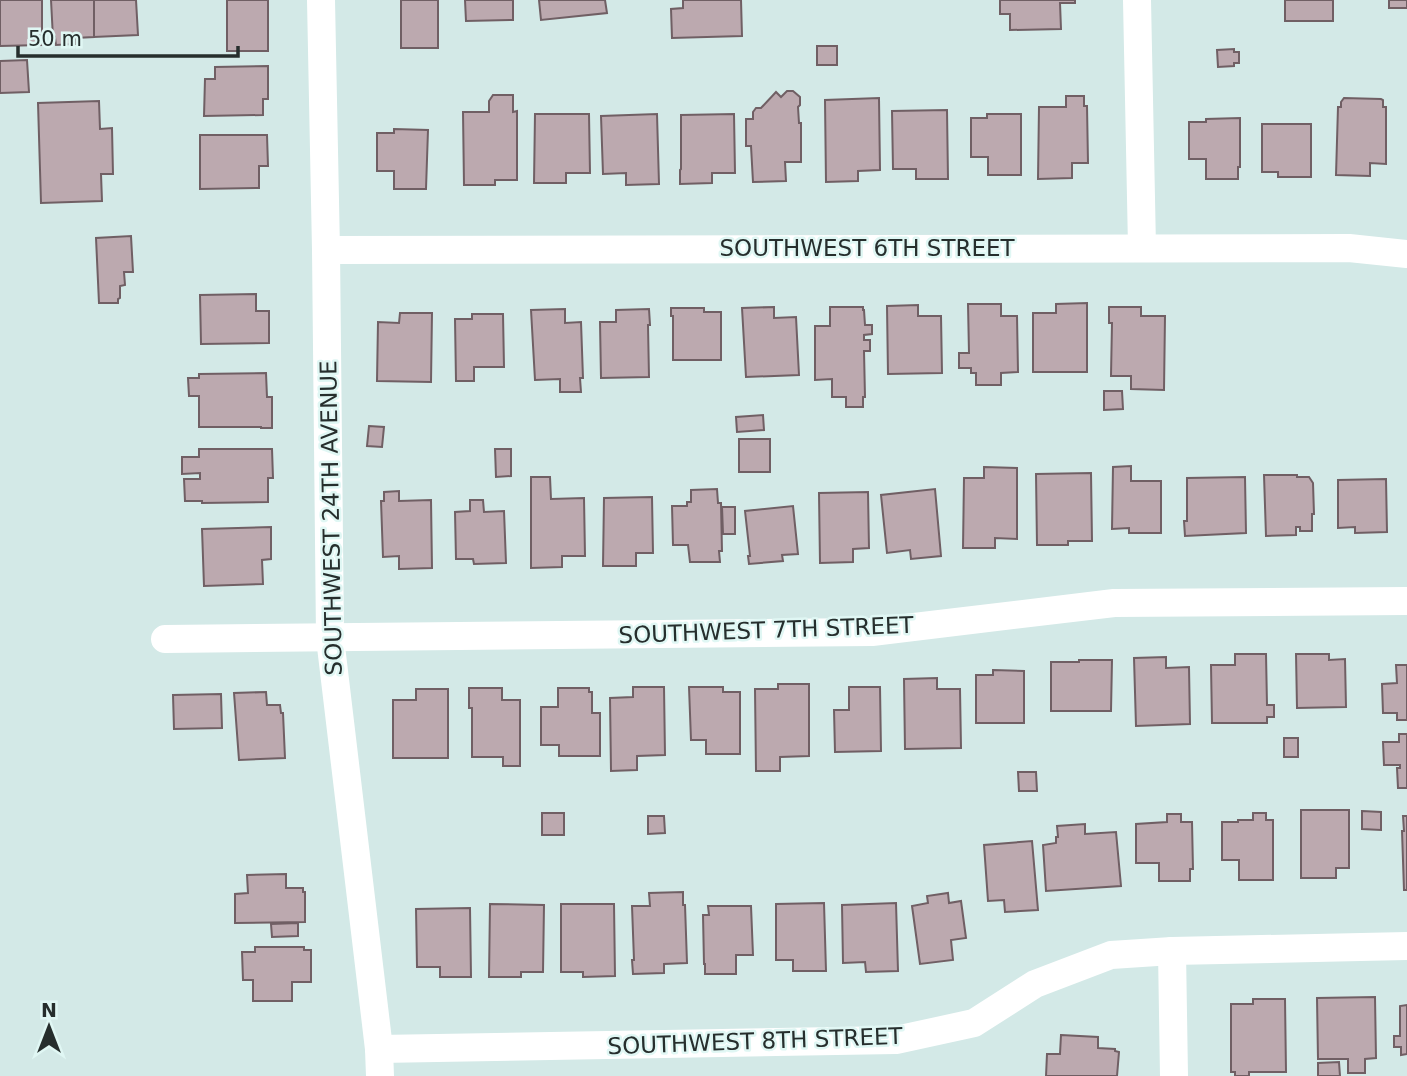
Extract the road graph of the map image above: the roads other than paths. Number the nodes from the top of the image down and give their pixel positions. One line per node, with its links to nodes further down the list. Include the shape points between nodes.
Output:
1 (321, 0): 4 (street, SOUTHWEST 24TH AVENUE)
2 (1137, 0): 3 (street)
3 (1142, 247): 4 (street, SOUTHWEST 6TH STREET); 5 (street, SOUTHWEST 6TH STREET, via 1349,248)
4 (326, 250): 7 (street, SOUTHWEST 24TH AVENUE)
5 (1407, 254)
6 (1407, 601): 7 (street, SOUTHWEST 7TH STREET, via 1114,603 872,632)
7 (330, 638): 8 (street, SOUTHWEST 7TH STREET); 11 (street, SOUTHWEST 24TH AVENUE)
8 (165, 639)
9 (1407, 946): 10 (street, SOUTHWEST 8TH STREET)
10 (1172, 951): 11 (street, SOUTHWEST 8TH STREET, via 1111,955 1035,984 974,1023 895,1040); 12 (street)
11 (379, 1063)
12 (1174, 1076)

